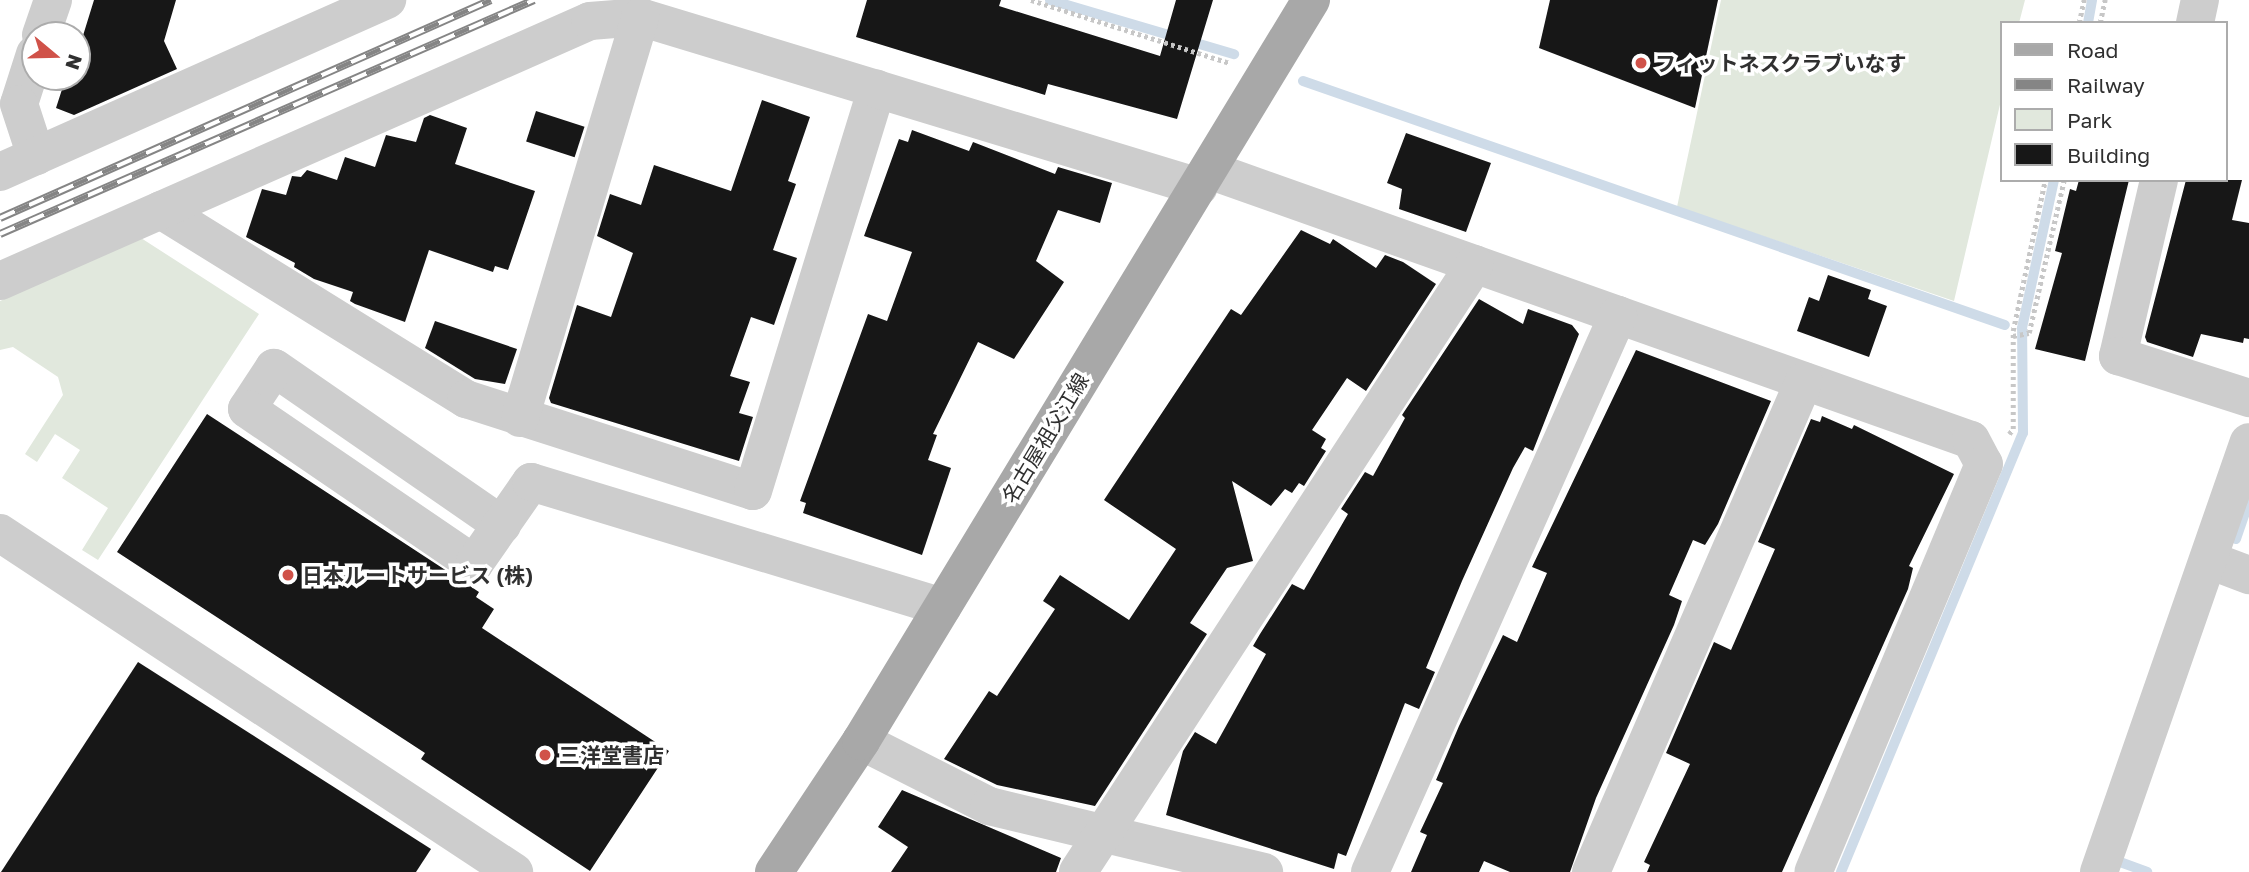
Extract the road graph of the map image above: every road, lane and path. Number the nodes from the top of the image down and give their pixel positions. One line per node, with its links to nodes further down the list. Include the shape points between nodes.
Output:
1 (52, 0): 9 (street)
2 (1031, 0): 13 (path)
3 (1311, 0): 13 (main road, 名古屋祖父江線)
4 (2084, 0): 10 (path)
5 (2105, 0): 11 (path)
6 (2200, 0): 12 (street)
7 (377, 1): 16 (street)
8 (640, 17): 14 (street); 22 (street, via 590,21); 29 (street)
9 (45, 21)
10 (2079, 21)
11 (2100, 21)
12 (2195, 21)
13 (1267, 75): 18 (main road, 名古屋祖父江線)
14 (877, 89): 18 (street); 29 (street, via 753,491)
15 (23, 91): 16 (street, via 19,104)
16 (36, 156): 17 (street)
17 (0, 172)
18 (1204, 179): 23 (street); 36 (main road, 名古屋祖父江線)
19 (2045, 182): 26 (path)
20 (2064, 182): 26 (path, via 2027,333)
21 (2159, 182): 28 (street, via 2118,356)
22 (161, 210): 24 (street); 29 (street, via 466,399)
23 (1475, 264): 25 (street); 38 (street)
24 (0, 281)
25 (1618, 315): 27 (street); 43 (street)
26 (2015, 336): 31 (path, via 2013,429)
27 (1804, 381): 31 (street, via 1971,440); 44 (street)
28 (2249, 398)
29 (520, 418)
30 (2249, 442): 34 (street)
31 (1984, 464): 45 (street)
32 (502, 524): 32 (street, via 474,565 247,409 274,368); 36 (street, via 531,482)
33 (0, 533): 39 (street)
34 (2209, 560): 35 (street); 46 (street)
35 (2249, 575)
36 (942, 607): 37 (main road, 名古屋祖父江線)
37 (861, 741): 38 (street, via 989,806); 40 (main road, 名古屋祖父江線)
38 (1101, 833): 41 (street); 42 (street)
39 (514, 872)
40 (774, 872)
41 (1078, 872)
42 (1264, 872)
43 (1370, 872)
44 (1591, 872)
45 (1813, 872)
46 (2099, 872)

